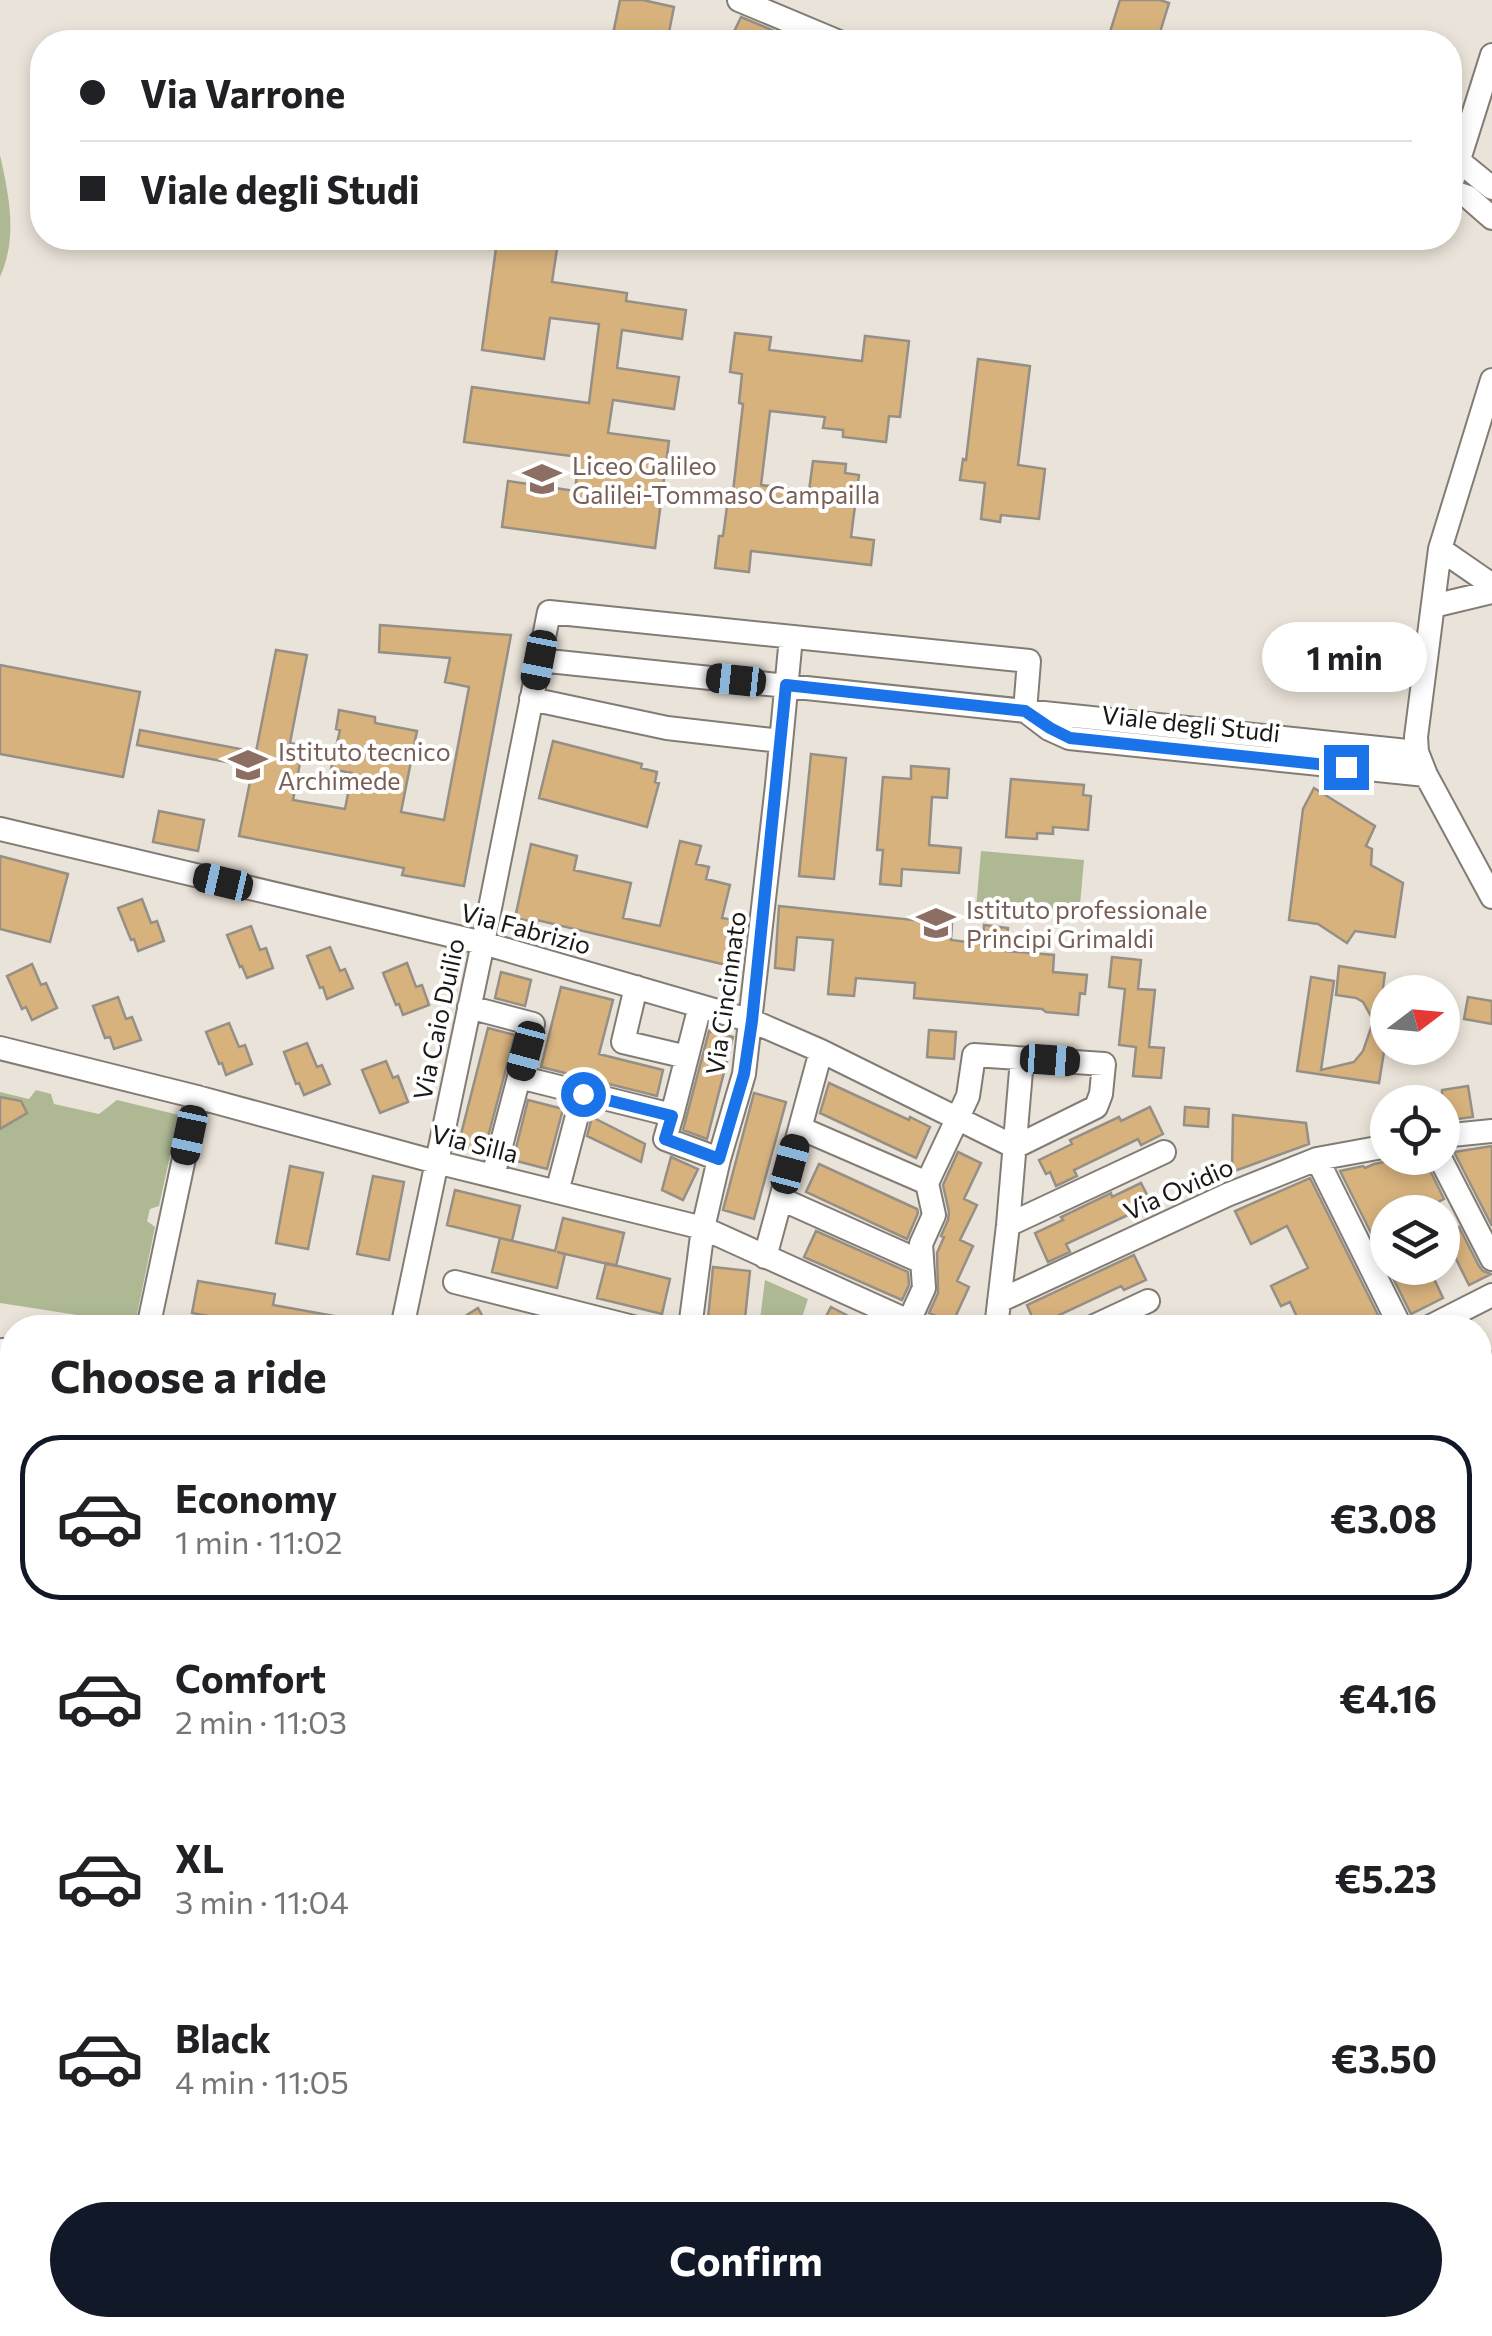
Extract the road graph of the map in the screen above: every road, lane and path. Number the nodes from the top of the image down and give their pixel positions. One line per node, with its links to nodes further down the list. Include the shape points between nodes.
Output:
1 (739, 0): 2 (street)
2 (810, 30)
3 (1492, 54): 4 (street)
4 (1462, 149)
5 (1462, 165): 6 (street)
6 (1492, 188)
7 (1462, 195): 8 (street)
8 (1492, 218)
9 (1492, 380): 10 (street)
10 (1440, 548): 11 (street); 12 (street)
11 (1492, 588): 12 (street)
12 (1434, 606): 20 (street)
13 (791, 637): 14 (street, Via Caio Duilio, via 549,612); 15 (street, Via Cincinnato); 17 (street, via 1029,661)
14 (539, 660): 15 (street); 16 (street, Via Caio Duilio)
15 (786, 685): 17 (street); 19 (street, Via Cincinnato)
16 (529, 711): 19 (street, via 667,728); 24 (street, Via Caio Duilio)
17 (1025, 711): 18 (street)
18 (1070, 727): 20 (street, Viale degli Studi); 21 (street, Viale degli Studi)
19 (782, 731): 28 (street, Via Cincinnato)
20 (1417, 752): 21 (street)
21 (1426, 775): 23 (street)
22 (0, 829): 24 (street, Via Fabrizio)
23 (1492, 896)
24 (483, 943): 25 (street, Via Fabrizio); 27 (street, Via Caio Duilio)
25 (636, 987): 26 (street, Via Fabrizio); 31 (street, via 623,1042)
26 (700, 1006): 28 (street, Via Fabrizio); 31 (street)
27 (469, 1007): 33 (street, via 533,1024); 46 (street, Via Caio Duilio)
28 (752, 1021): 30 (street, Via Fabrizio); 44 (street, Via Cincinnato)
29 (0, 1048): 35 (street, Via Silla)
30 (820, 1051): 37 (street, Via Fabrizio); 38 (street)
31 (687, 1057): 36 (street)
32 (1022, 1058): 37 (street, via 974,1055 968,1096); 41 (street); 41 (street, via 1104,1064 1096,1107)
33 (519, 1078): 34 (street); 48 (street)
34 (583, 1094): 36 (street); 50 (street)
35 (197, 1097): 46 (street, Via Silla); 61 (street)
36 (672, 1116): 44 (street, via 665,1139)
37 (956, 1119): 41 (street, Via Fabrizio); 49 (street)
38 (800, 1128): 49 (street); 51 (street)
39 (1492, 1131): 40 (street)
40 (1460, 1134)
41 (1016, 1147): 52 (street)
42 (1370, 1149): 45 (street, Via Ovidio)
43 (1164, 1152): 52 (street)
44 (719, 1159): 53 (street, Via Cincinnato)
45 (1317, 1159): 59 (street, Via Ovidio); 69 (street)
46 (436, 1162): 48 (street, Via Silla); 62 (street, Via Caio Duilio)
47 (1449, 1175): 55 (street)
48 (493, 1176): 50 (street, Via Silla)
49 (927, 1183): 56 (street, via 934,1215 920,1244)
50 (557, 1192): 53 (street, Via Silla)
51 (780, 1200): 54 (street); 56 (street)
52 (1008, 1225): 59 (street)
53 (702, 1228): 54 (street, Via Silla); 64 (street, Via Cincinnato)
54 (765, 1257): 65 (street, Via Silla)
55 (1492, 1259)
56 (922, 1262): 66 (street)
57 (455, 1282): 63 (street)
58 (1492, 1295): 70 (street)
59 (999, 1301): 67 (street)
60 (1148, 1301): 68 (street)
61 (151, 1315)
62 (405, 1315)
63 (585, 1315)
64 (692, 1315)
65 (896, 1315)
66 (918, 1315)
67 (997, 1315)
68 (1118, 1315)
69 (1395, 1315)
70 (1468, 1315)

